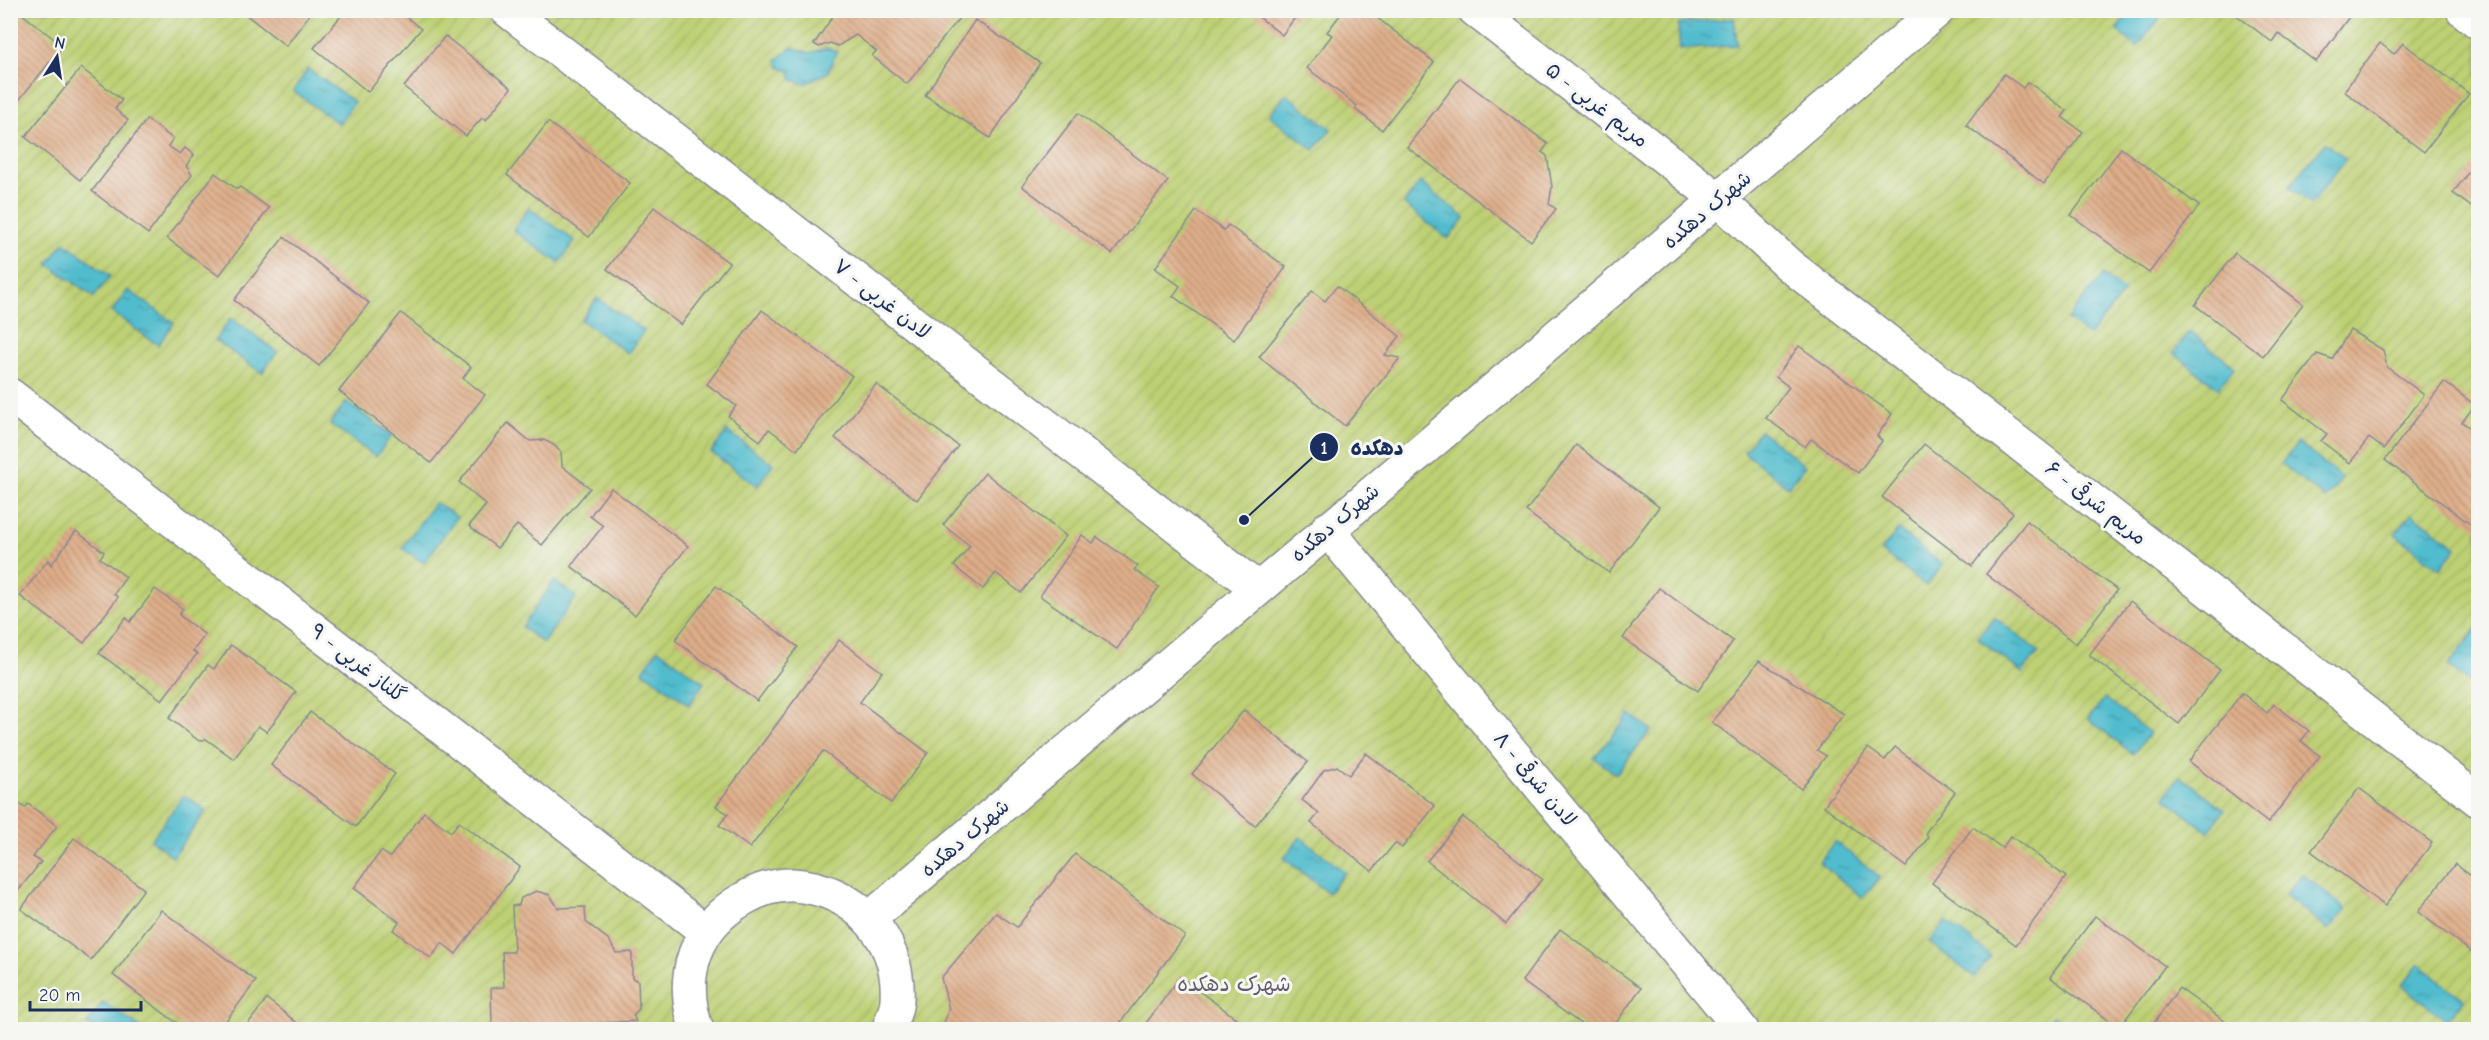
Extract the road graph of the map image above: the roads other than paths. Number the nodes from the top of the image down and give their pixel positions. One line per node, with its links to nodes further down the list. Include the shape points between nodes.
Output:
1 (507, 10): 9 (street, لادن غربی - ۷)
2 (1475, 10): 6 (street, مریم غربی - ۵)
3 (1938, 10): 6 (street, شهرک دهکده)
4 (2463, 10): 5 (street)
5 (2478, 22)
6 (1719, 200): 8 (street, شهرک دهکده); 10 (street, مریم شرقی - ۶, via 1789,265)
7 (10, 395): 12 (street, گلناز غربی - ۹)
8 (1327, 529): 9 (street, شهرک دهکده); 15 (street, لادن شرقی - ۸)
9 (1257, 588): 11 (street, شهرک دهکده)
10 (2478, 800)
11 (869, 919): 12 (street, via 857,906 826,890 791,884 758,890 728,907); 14 (street, via 881,932 895,964 897,1000)
12 (705, 931): 13 (street, via 692,962 688,996)
13 (697, 1029)
14 (889, 1029)
15 (1742, 1029)

